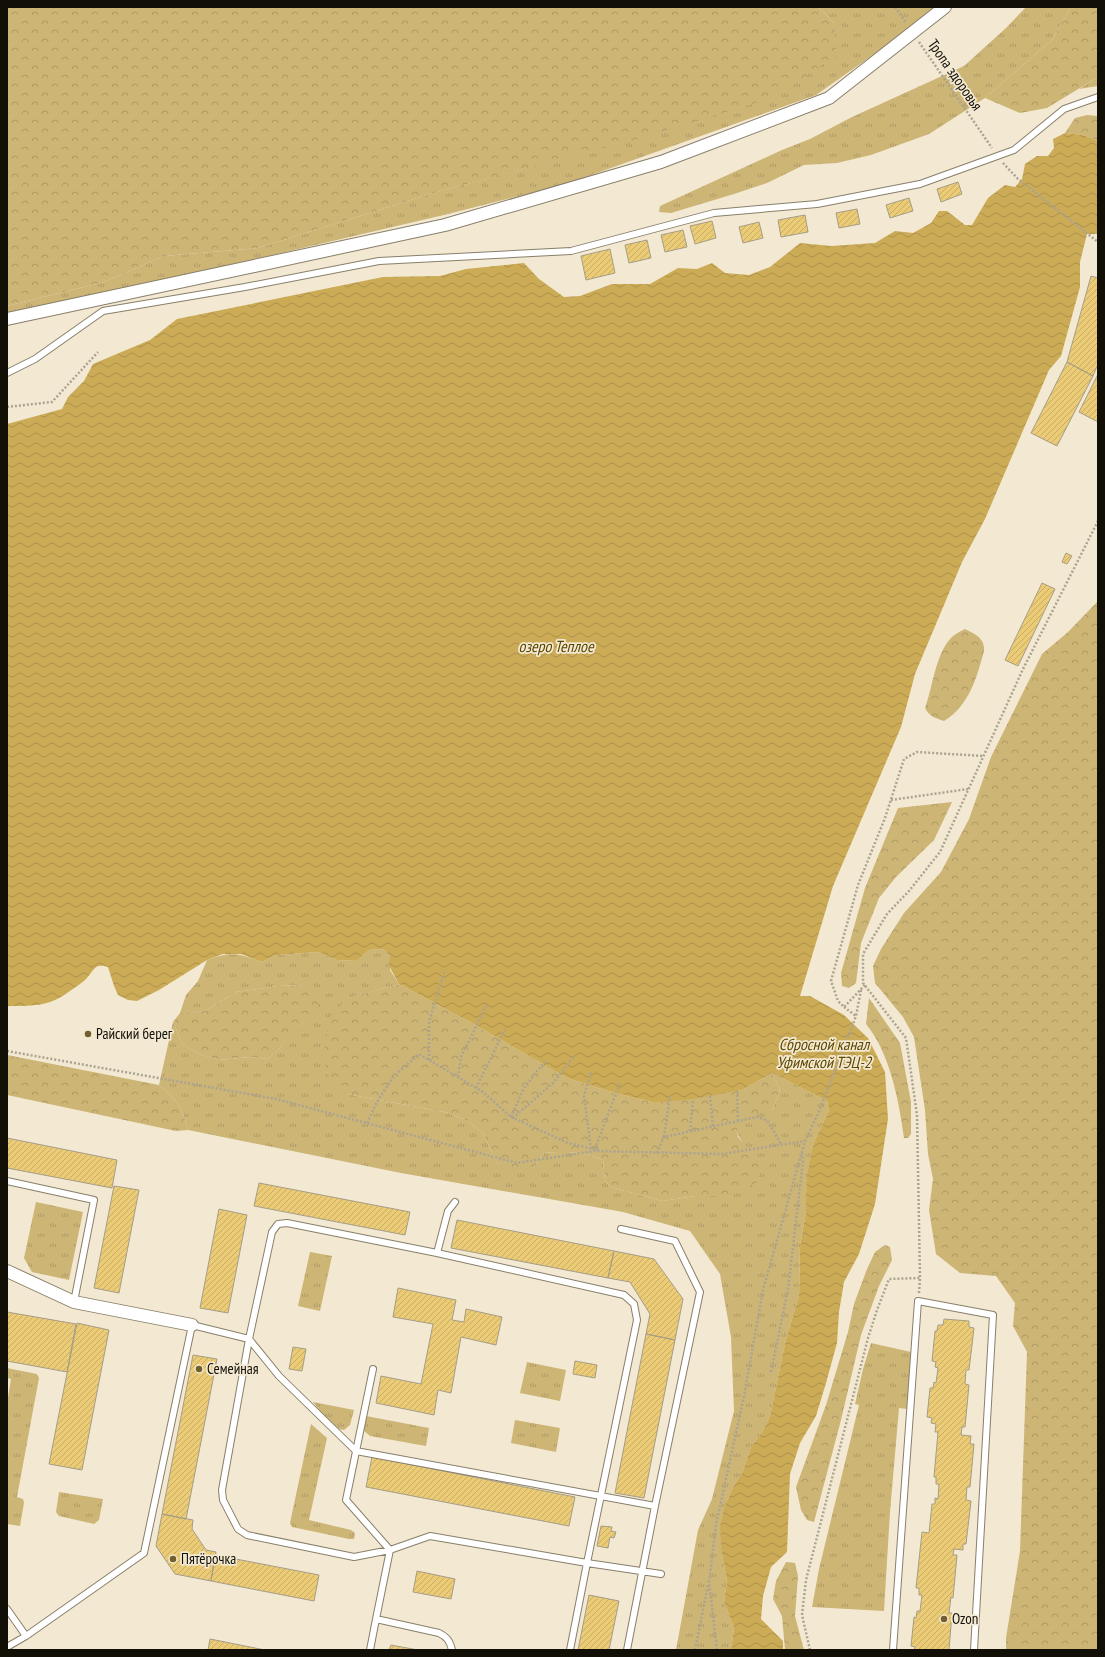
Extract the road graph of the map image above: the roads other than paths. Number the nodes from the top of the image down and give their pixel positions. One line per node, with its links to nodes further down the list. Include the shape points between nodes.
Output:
1 (945, 7): 3 (street, via 829,98 661,162 445,225)
2 (1098, 97): 4 (lane, via 1064,109 1014,150 920,184 817,204 714,213 571,251 379,261 103,312 35,360)
3 (7, 319)
4 (7, 373)
5 (7, 1181): 10 (lane, via 94,1200)
6 (455, 1202): 8 (lane, via 448,1211)
7 (621, 1229): 16 (lane, via 675,1241 700,1292)
8 (437, 1253): 12 (lane, via 287,1223 278,1224 272,1232); 15 (lane, via 624,1295 634,1304 636,1320)
9 (7, 1271): 10 (street)
10 (74, 1302): 11 (street)
11 (192, 1325): 12 (lane); 23 (lane, via 144,1553)
12 (249, 1339): 14 (lane, via 279,1376); 17 (lane, via 222,1490 223,1500 238,1529 247,1535 354,1557)
13 (373, 1369): 14 (lane)
14 (356, 1451): 15 (lane); 17 (lane, via 346,1500)
15 (600, 1496): 16 (lane); 18 (lane)
16 (655, 1506): 19 (lane)
17 (390, 1550): 18 (lane, via 430,1536); 22 (lane)
18 (587, 1563): 19 (lane); 27 (lane)
19 (643, 1572): 20 (lane); 28 (lane)
20 (661, 1574)
21 (7, 1609): 23 (lane)
22 (376, 1619): 25 (lane); 26 (lane, via 439,1633 446,1636)
23 (26, 1636): 24 (lane)
24 (7, 1647)
25 (370, 1650)
26 (452, 1650)
27 (570, 1650)
28 (628, 1650)
29 (893, 1650): 30 (lane, via 918,1301 993,1315)
30 (974, 1650)

